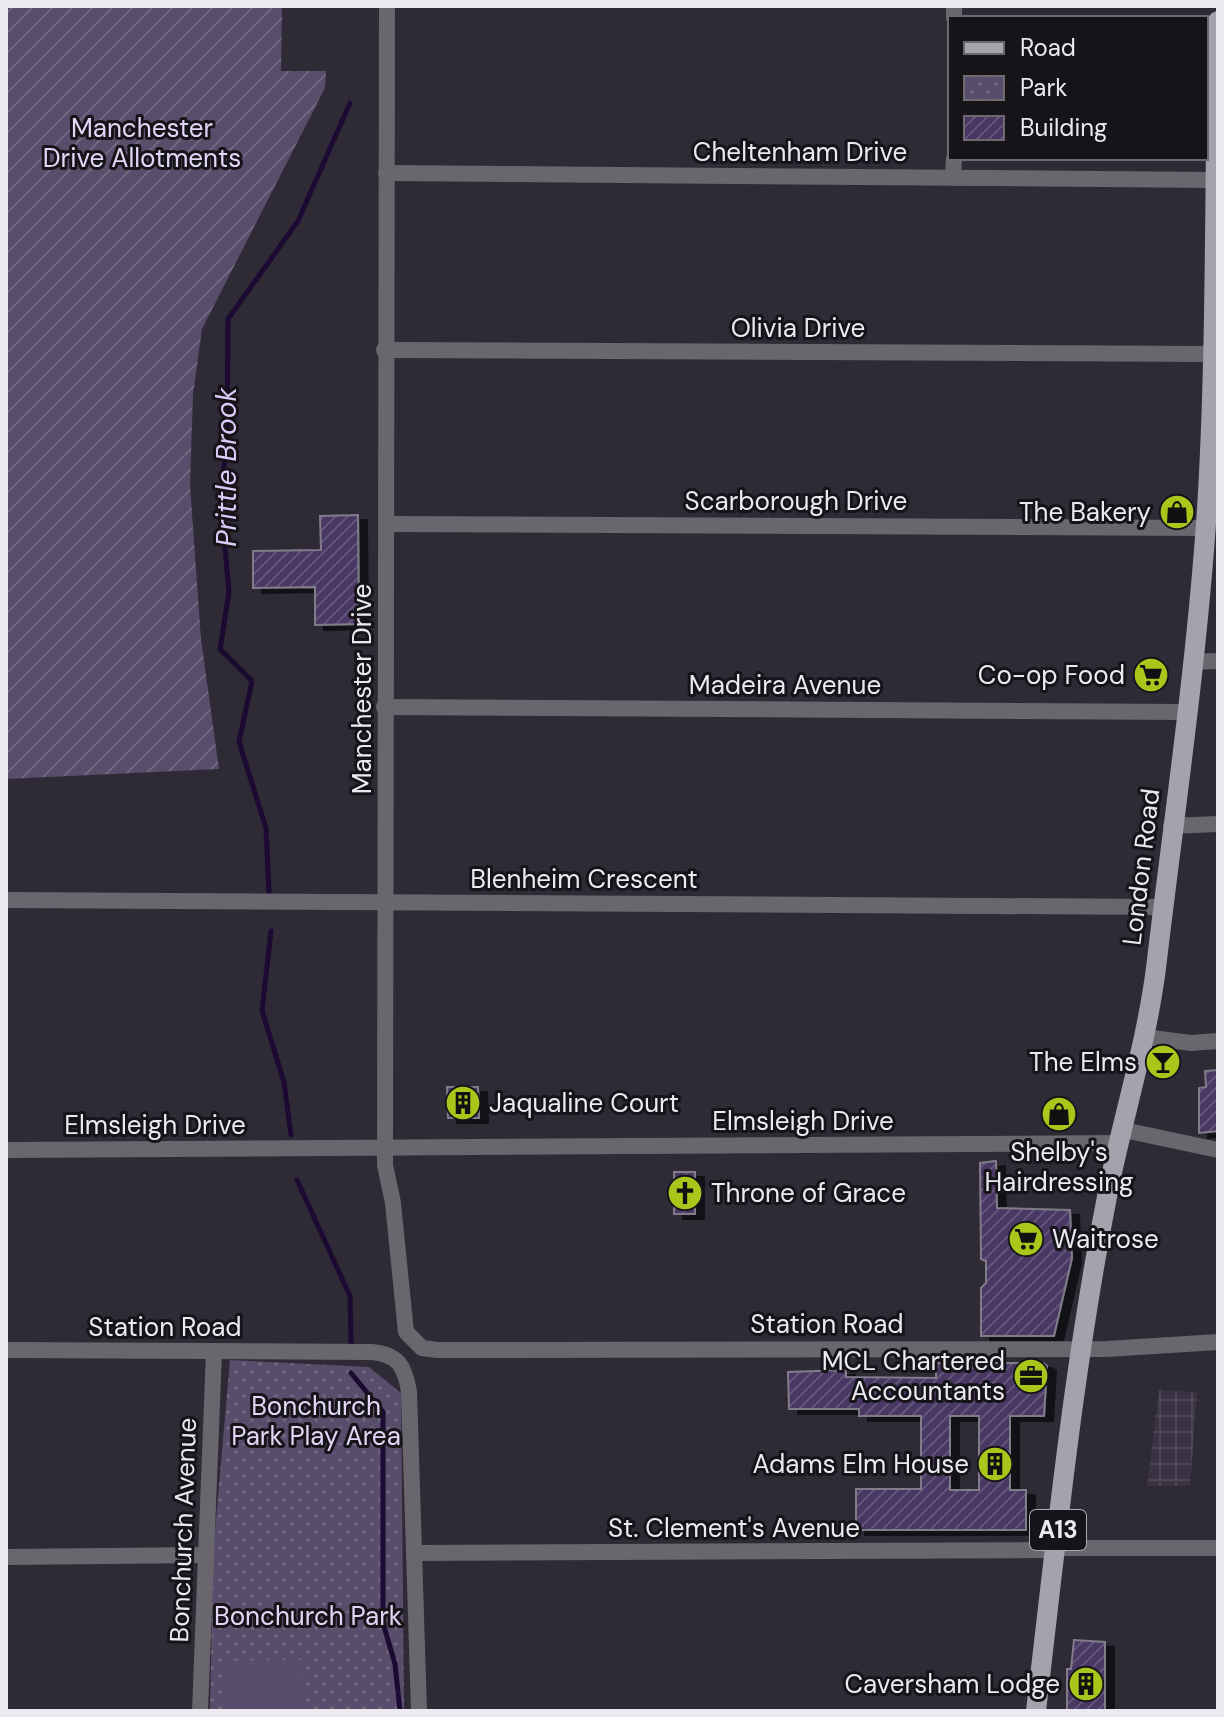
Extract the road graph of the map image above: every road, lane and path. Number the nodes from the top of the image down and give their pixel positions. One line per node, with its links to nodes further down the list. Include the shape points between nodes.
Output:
1 (387, 6): 4 (street, Manchester Drive)
2 (1218, 21): 5 (main road, London Road / A13)
3 (954, 160): 6 (street)
4 (386, 173): 6 (street, Cheltenham Drive); 8 (street, Manchester Drive)
5 (1215, 176): 6 (street, Cheltenham Drive); 7 (main road, London Road / A13)
6 (953, 178)
7 (1214, 344): 8 (street, Olivia Drive); 9 (main road, London Road / A13)
8 (384, 350): 10 (street, Manchester Drive)
9 (1213, 502): 11 (main road, London Road / A13)
10 (387, 524): 11 (street, Scarborough Drive); 14 (street, Manchester Drive)
11 (1206, 528): 13 (main road, London Road / A13)
12 (1218, 661): 13 (street)
13 (1192, 662): 15 (main road, London Road / A13)
14 (384, 707): 15 (street, Madeira Avenue); 19 (street, Manchester Drive)
15 (1186, 712): 17 (main road, London Road / A13)
16 (1218, 824): 17 (street)
17 (1171, 826): 20 (main road, London Road / A13)
18 (6, 900): 19 (street, Blenheim Crescent)
19 (386, 902): 20 (street, Blenheim Crescent); 24 (street, Manchester Drive)
20 (1162, 907): 21 (main road, London Road / A13)
21 (1144, 1037): 22 (street); 23 (main road, London Road / A13)
22 (1218, 1041)
23 (1122, 1137): 24 (street, Elmsleigh Drive); 26 (street, Elmsleigh Drive); 28 (main road, London Road / A13)
24 (387, 1148): 25 (street, Elmsleigh Drive); 30 (street, Manchester Drive, via 386,1184 393,1203 406,1332 422,1348)
25 (6, 1150)
26 (1218, 1150)
27 (1218, 1342): 28 (street, Station Road)
28 (1083, 1349): 30 (street, Station Road); 33 (main road, London Road / A13)
29 (6, 1350): 31 (street, Station Road)
30 (437, 1350)
31 (214, 1351): 34 (street, Station Road, via 371,1352 389,1353 400,1361 406,1376); 35 (street, Bonchurch Avenue)
32 (1218, 1548): 33 (street, St. Clement's Avenue)
33 (1055, 1549): 34 (street, St. Clement's Avenue); 39 (main road, London Road / A13)
34 (414, 1553): 38 (street)
35 (206, 1555): 36 (street); 37 (street, Bonchurch Avenue)
36 (6, 1557)
37 (200, 1711)
38 (419, 1711)
39 (1036, 1711)

